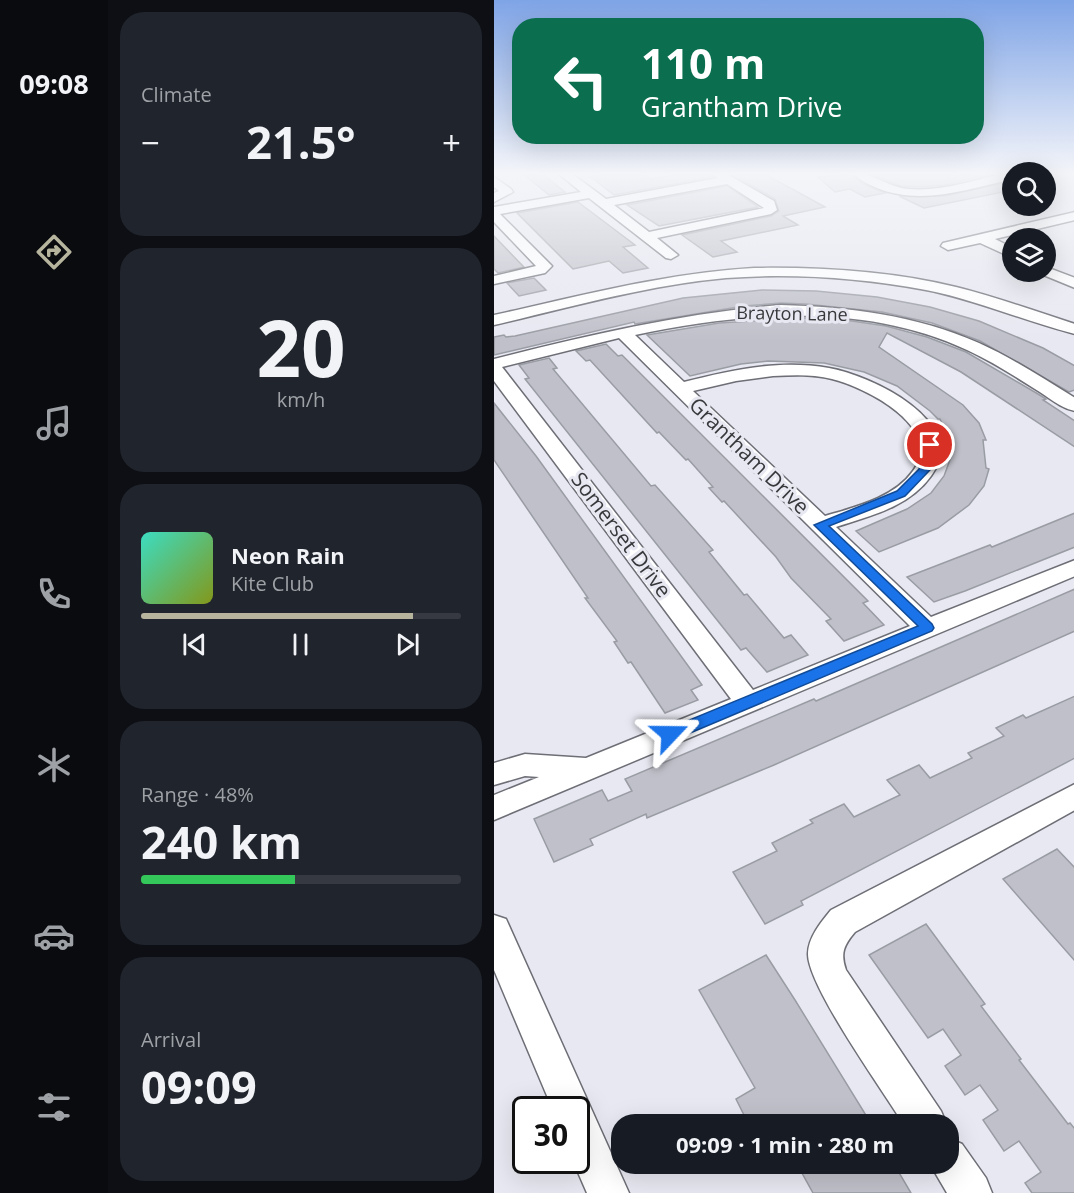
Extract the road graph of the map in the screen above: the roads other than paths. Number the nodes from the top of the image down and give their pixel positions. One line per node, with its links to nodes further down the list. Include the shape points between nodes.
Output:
1 (509, 229): 11 (street, via 545,266)
2 (637, 229): 5 (street)
3 (682, 229): 5 (street)
4 (1021, 229): 6 (street)
5 (647, 236): 9 (street)
6 (982, 238): 7 (street); 8 (street)
7 (947, 246)
8 (1002, 248)
9 (671, 255)
10 (1056, 276): 12 (street)
11 (494, 280)
12 (1074, 284)
13 (494, 320): 14 (street, via 679,280 779,272 905,281 955,292)
14 (1074, 329)
15 (623, 333): 16 (street, Brayton Lane); 18 (street, Grantham Drive); 19 (street, Brayton Lane, via 689,318 748,311 805,310 871,317 926,329 976,348)
16 (494, 364)
17 (494, 369): 23 (street, Somerset Drive)
18 (681, 389): 20 (street, Grantham Drive); 20 (street, via 743,373 828,373 849,377 888,395 917,418 930,445 924,470 914,483 882,503)
19 (1074, 406)
20 (821, 525): 22 (street, Grantham Drive)
21 (1074, 567): 22 (street)
22 (927, 628): 23 (street)
23 (748, 702): 24 (street)
24 (593, 767): 25 (street, via 525,765); 27 (street)
25 (494, 774)
26 (1070, 806): 30 (street, via 843,921 830,936 824,950 833,981)
27 (494, 807)
28 (494, 930): 29 (street)
29 (566, 1096)
30 (920, 1114)
31 (590, 1152): 33 (street)
32 (959, 1174): 34 (street)
33 (608, 1193)
34 (971, 1193)

